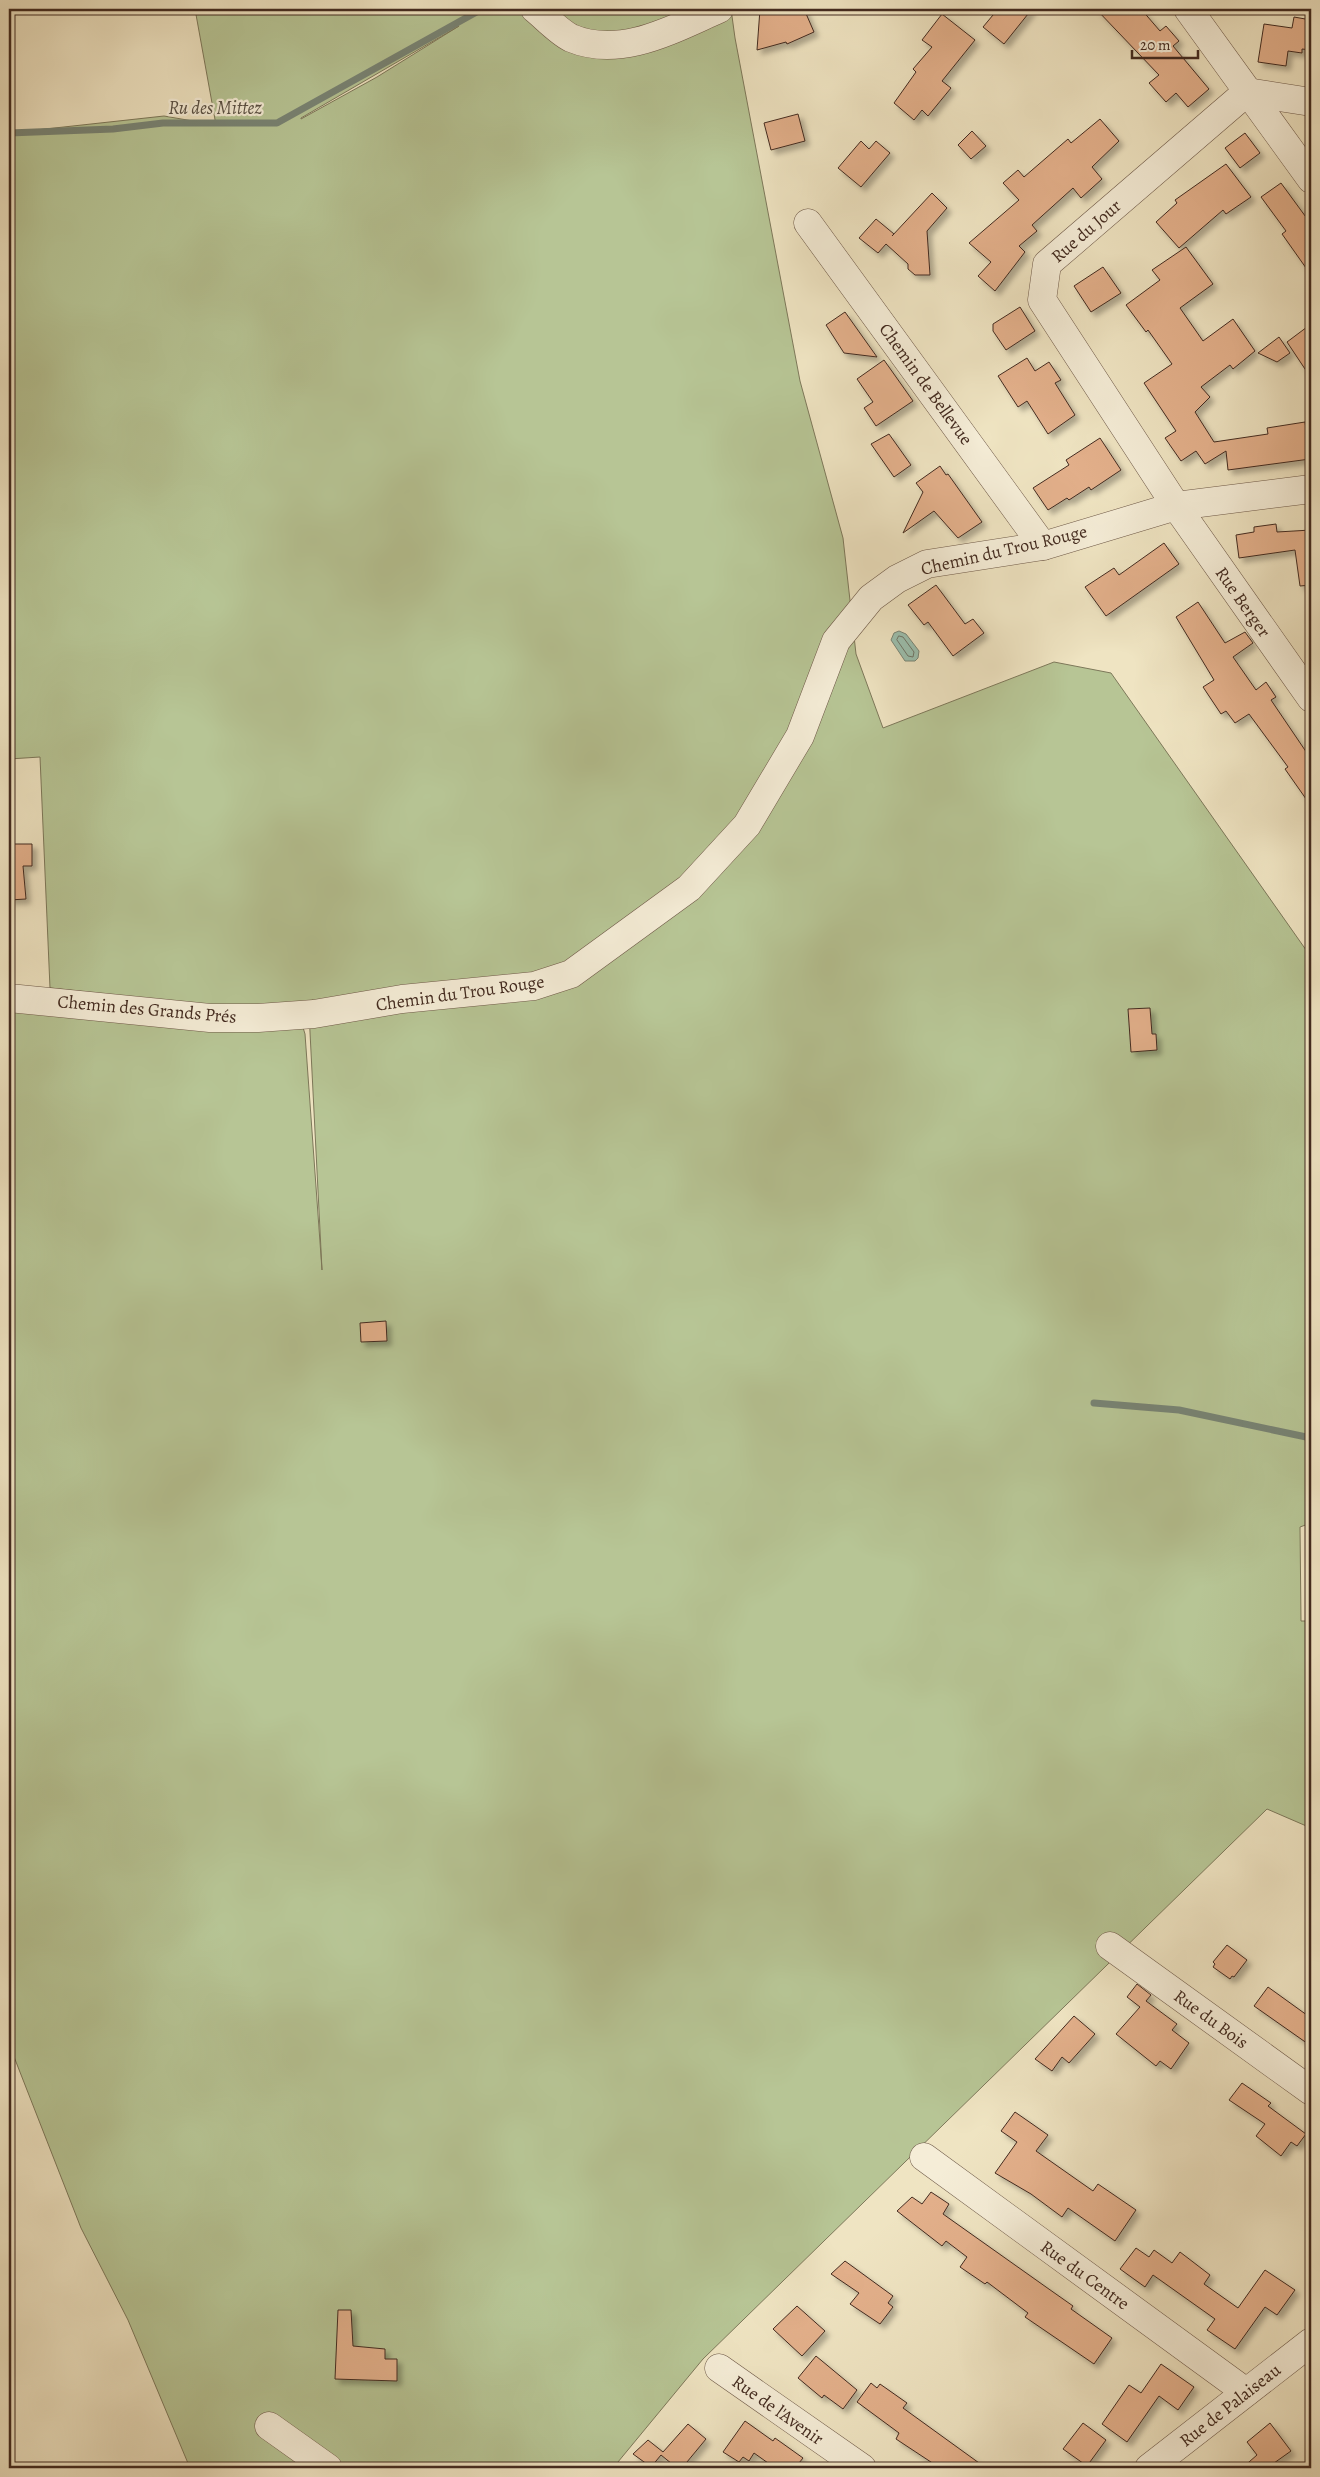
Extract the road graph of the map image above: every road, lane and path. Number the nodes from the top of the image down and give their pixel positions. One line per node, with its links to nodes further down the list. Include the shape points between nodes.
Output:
1 (535, 9): 2 (street, via 570,37 601,46 636,42)
2 (719, 9)
3 (1188, 9): 4 (street)
4 (1247, 92): 5 (street); 6 (street); 9 (street, Rue du Jour, via 1048,264 1042,300)
5 (1311, 102)
6 (1311, 179)
7 (808, 223): 10 (street, Chemin de Bellevue)
8 (1311, 489): 9 (street, Chemin du Trou Rouge)
9 (1176, 506): 10 (street, Chemin du Trou Rouge); 11 (street, Rue Berger)
10 (1030, 547): 13 (street, Chemin du Trou Rouge, via 927,564 897,578 871,598 836,641 800,736 747,825 688,888 571,974 534,986 402,999)
11 (1311, 698)
12 (9, 998): 13 (street, Chemin des Grands Prés, via 210,1018)
13 (314, 1014)
14 (1110, 1946): 15 (street, Rue du Bois)
15 (1311, 2091)
16 (924, 2157): 19 (street, Rue du Centre)
17 (1311, 2342): 19 (street, Rue de Palaiseau)
18 (719, 2368): 22 (street, Rue de l'Avenir)
19 (1246, 2392): 23 (street, Rue de Palaiseau)
20 (268, 2426): 21 (street)
21 (328, 2468)
22 (862, 2468)
23 (1149, 2468)

